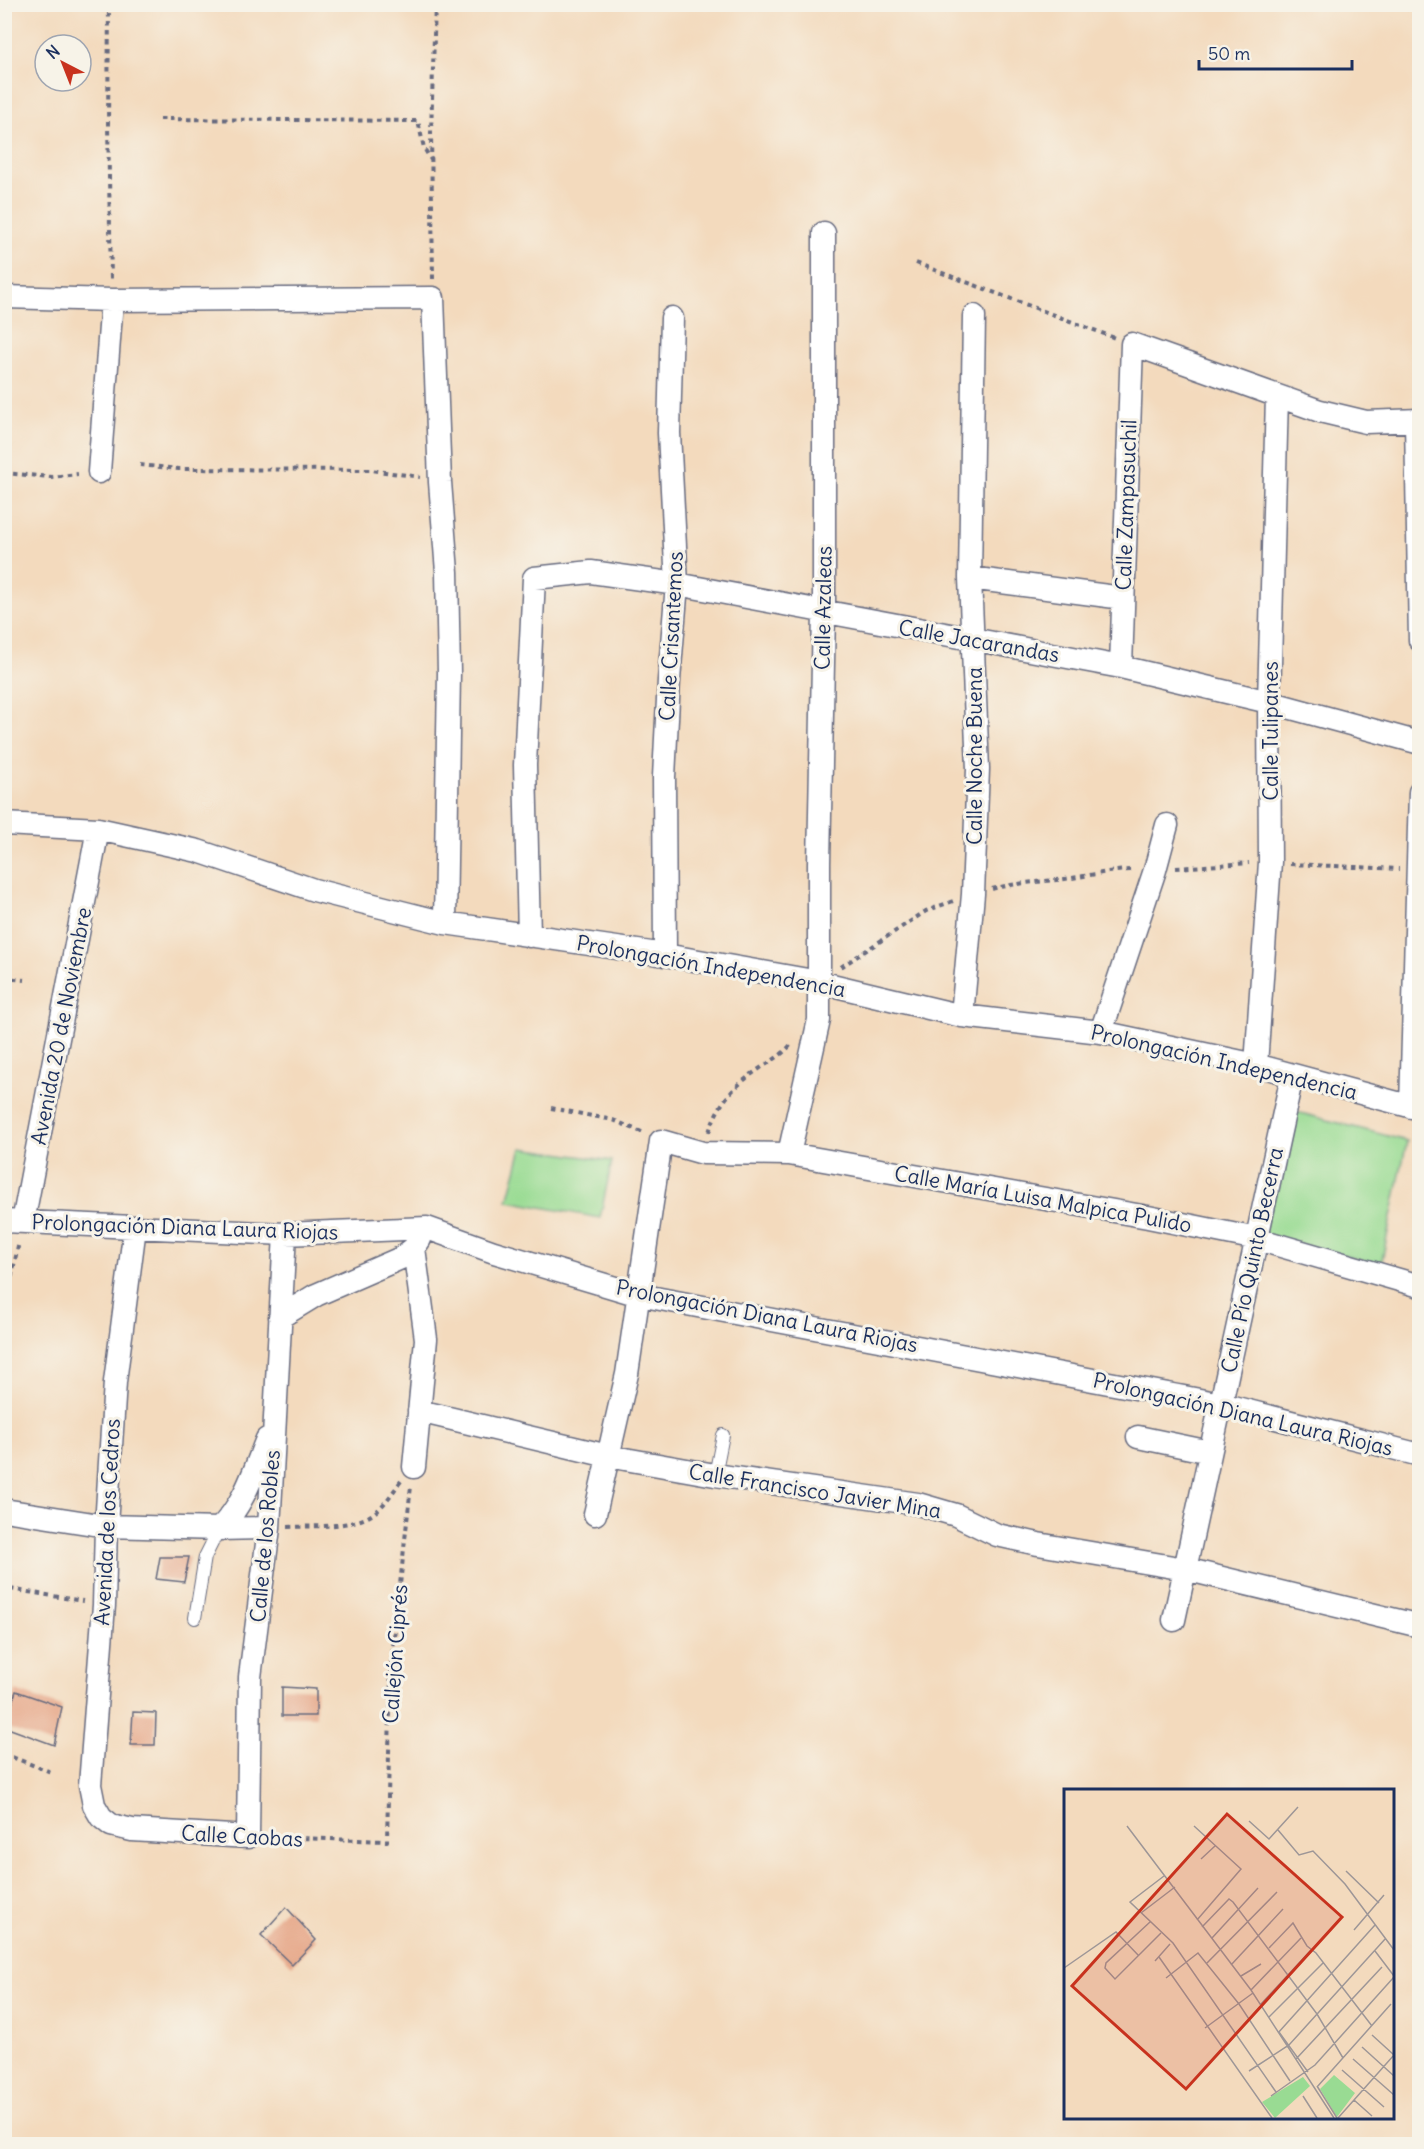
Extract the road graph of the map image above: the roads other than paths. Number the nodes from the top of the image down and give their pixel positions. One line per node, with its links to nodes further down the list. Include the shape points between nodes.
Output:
1 (824, 233): 12 (street, Calle Azaleas)
2 (4, 297): 3 (street)
3 (112, 300): 8 (street); 22 (street, via 433,298 447,572)
4 (974, 316): 9 (street, Calle Noche Buena)
5 (672, 318): 10 (street, Calle Crisantemos, via 669,433)
6 (1277, 396): 7 (street, via 1366,422); 11 (street, Calle Zampasuchil, via 1132,344); 16 (street, Calle Tulipanes)
7 (1418, 421): 14 (street)
8 (99, 472)
9 (970, 578): 11 (street); 13 (street, Calle Noche Buena)
10 (677, 584): 12 (street, Calle Jacarandas); 23 (street, Calle Jacarandas, via 591,572 534,578 525,765); 24 (street, Calle Crisantemos, via 664,777)
11 (1122, 598): 15 (street, Calle Zampasuchil)
12 (824, 612): 13 (street, Calle Jacarandas); 25 (street, Calle Azaleas)
13 (974, 639): 15 (street, Calle Jacarandas); 26 (street, Calle Noche Buena, via 978,769 973,894)
14 (1419, 640)
15 (1121, 667): 16 (street, Calle Jacarandas)
16 (1269, 702): 17 (street, Calle Jacarandas); 28 (street, Calle Tulipanes, via 1270,862)
17 (1419, 743)
18 (1419, 792): 30 (street)
19 (4, 824): 21 (street, Prolongación Independencia)
20 (1167, 825): 27 (street)
21 (98, 829): 22 (street, Prolongación Independencia, via 198,851 314,890); 32 (street, Avenida 20 de Noviembre)
22 (445, 923): 23 (street, Prolongación Independencia)
23 (529, 936): 24 (street, Prolongación Independencia)
24 (666, 955): 25 (street, Prolongación Independencia)
25 (819, 982): 26 (street, Prolongación Independencia); 31 (street, Calle Azaleas, via 819,1020)
26 (962, 1016): 27 (street, Prolongación Independencia)
27 (1101, 1032): 28 (street, Prolongación Independencia)
28 (1256, 1065): 29 (street, Prolongación Independencia)
29 (1292, 1076): 30 (street, Prolongación Independencia); 36 (street, Calle Pío Quinto Becerra)
30 (1415, 1108)
31 (789, 1154): 36 (street, Calle María Luisa Malpica Pulido); 39 (street, Calle María Luisa Malpica Pulido, via 703,1153 661,1141)
32 (14, 1222): 33 (street, Prolongación Diana Laura Riojas)
33 (135, 1227): 35 (street, Prolongación Diana Laura Riojas); 53 (street, Avenida de los Cedros, via 115,1382)
34 (427, 1228): 35 (street, Prolongación Diana Laura Riojas); 37 (street); 39 (street, Prolongación Diana Laura Riojas)
35 (285, 1234): 40 (street, Calle de los Robles)
36 (1257, 1239): 38 (street, Calle María Luisa Malpica Pulido); 41 (street, Calle Pío Quinto Becerra)
37 (414, 1248): 40 (street, via 401,1258 316,1295); 42 (street, via 426,1339)
38 (1419, 1286)
39 (639, 1295): 41 (street, Prolongación Diana Laura Riojas); 48 (street, via 627,1374)
40 (280, 1317): 43 (street, Calle de los Robles)
41 (1221, 1404): 46 (street, Calle Pío Quinto Becerra); 47 (street, Prolongación Diana Laura Riojas)
42 (419, 1411): 48 (street, Calle Francisco Javier Mina); 49 (street)
43 (274, 1422): 54 (street, Calle de los Robles); 55 (street, via 245,1494)
44 (723, 1435): 50 (lane)
45 (1138, 1437): 46 (street)
46 (1210, 1452): 56 (street, Calle Pío Quinto Becerra)
47 (1419, 1455)
48 (608, 1456): 50 (street, Calle Francisco Javier Mina); 52 (street)
49 (414, 1467)
50 (715, 1475): 56 (street, Calle Francisco Javier Mina, via 918,1504 956,1515 998,1535)
51 (4, 1510): 53 (street)
52 (595, 1514)
53 (106, 1526): 55 (street); 60 (street, Avenida de los Cedros, via 90,1785)
54 (269, 1528): 55 (street); 61 (street, Calle de los Robles, via 250,1677)
55 (219, 1529): 57 (lane, via 205,1557)
56 (1185, 1569): 58 (street, Calle Pío Quinto Becerra); 59 (street, Calle Francisco Javier Mina)
57 (195, 1618)
58 (1174, 1620)
59 (1419, 1626)
60 (101, 1816): 61 (street, Calle Caobas, via 111,1825 132,1830)
61 (248, 1837)

